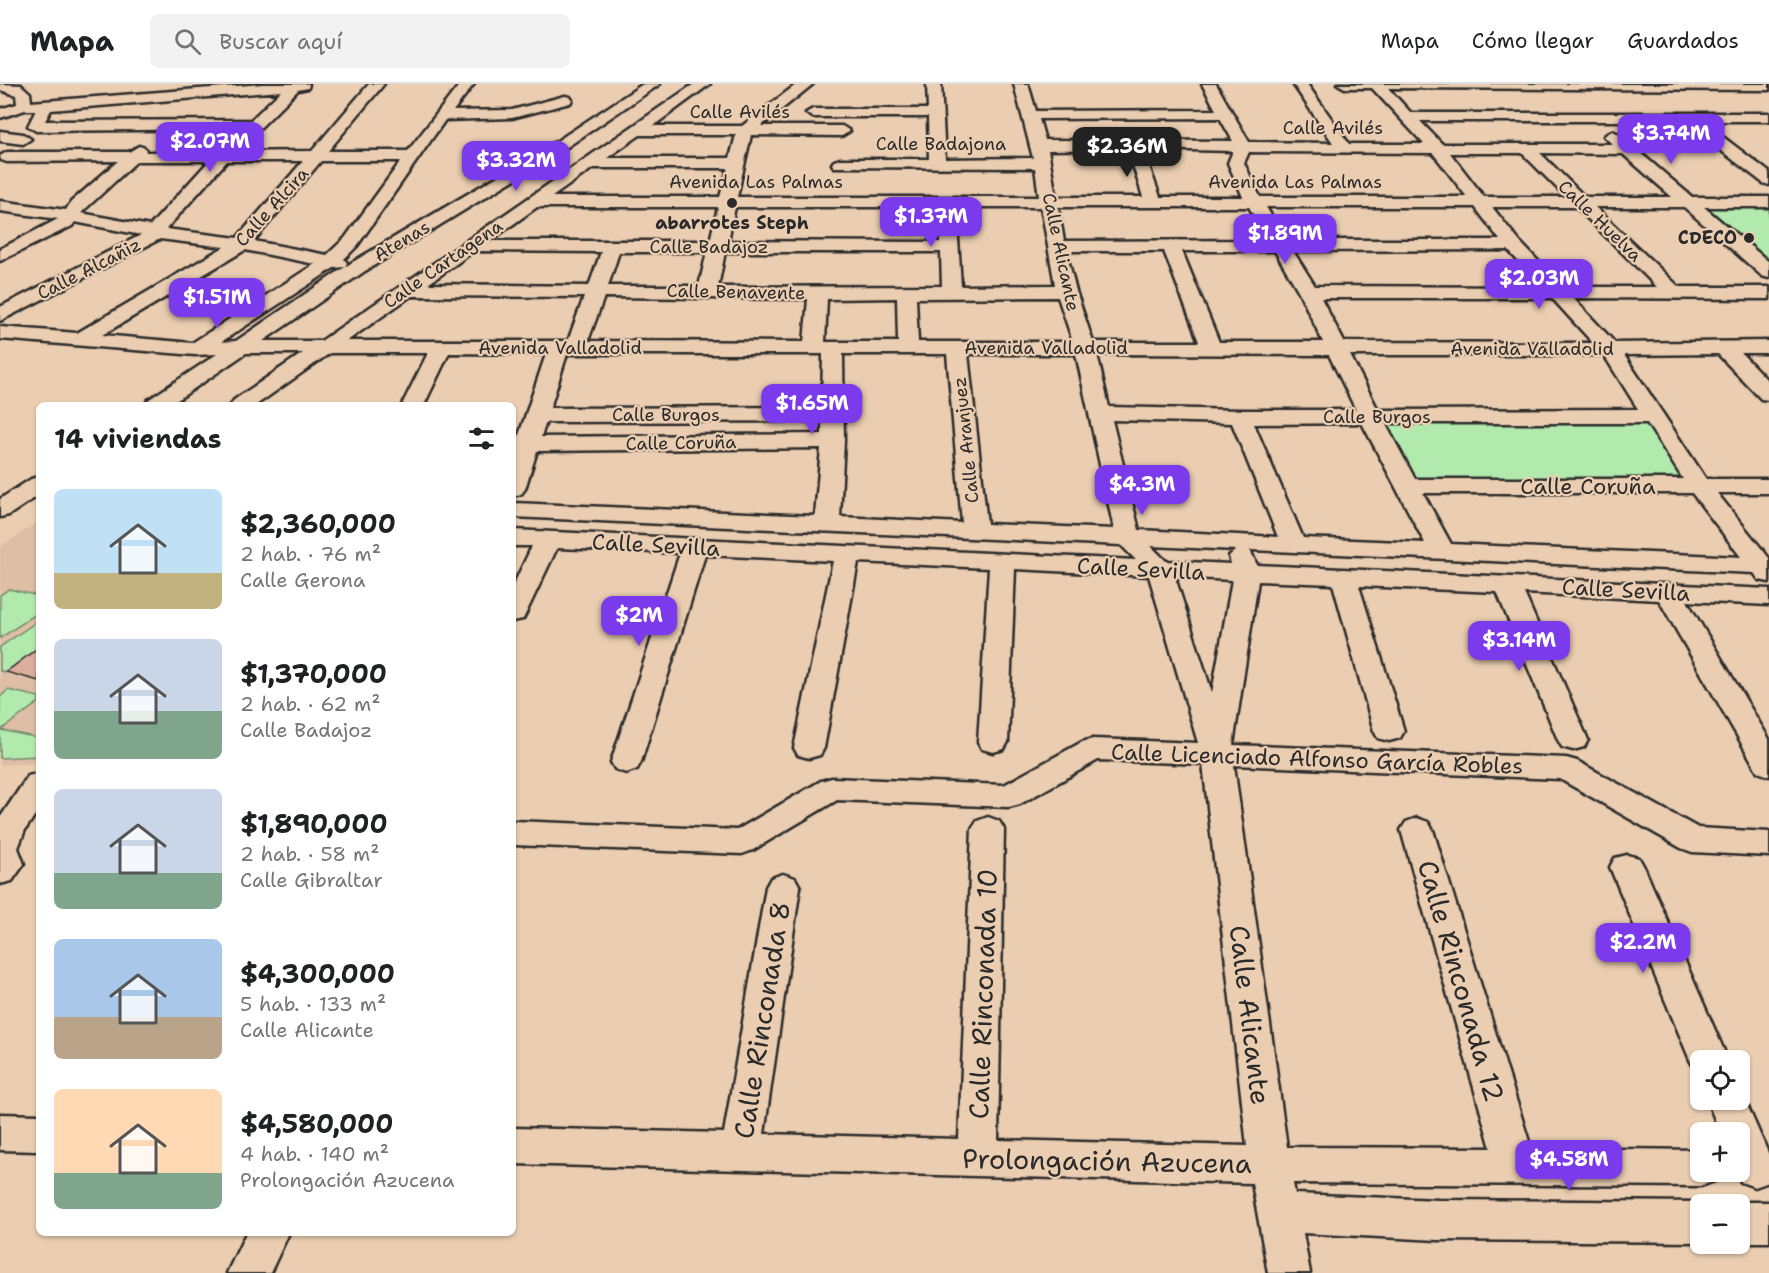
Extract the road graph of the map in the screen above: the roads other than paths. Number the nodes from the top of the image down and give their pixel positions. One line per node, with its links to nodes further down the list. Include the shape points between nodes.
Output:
1 (377, 84): 49 (street, Calle Alcira)
2 (467, 84): 28 (street)
3 (653, 84): 83 (street, Atenas, via 562,144)
4 (703, 84): 36 (street, Calle Cartagena)
5 (806, 84): 21 (street)
6 (934, 84): 24 (street)
7 (1021, 84): 27 (street, Calle Alicante)
8 (1209, 84): 26 (street)
9 (1300, 84): 43 (street)
10 (1345, 84): 13 (street)
11 (1483, 84): 13 (street); 14 (street)
12 (303, 85): 20 (street); 33 (street, Calle Alcañiz)
13 (1377, 85): 29 (street)
14 (1550, 85): 16 (street); 30 (street)
15 (0, 86): 19 (street, via 23,93)
16 (1734, 86): 17 (street); 22 (street)
17 (1769, 86)
18 (566, 100): 28 (street, via 512,114)
19 (24, 105): 20 (street); 25 (street)
20 (45, 106): 34 (street)
21 (769, 112): 23 (street); 37 (street)
22 (1769, 112)
23 (845, 113): 24 (street); 42 (street)
24 (936, 113): 55 (street)
25 (0, 114)
26 (1227, 114): 27 (street); 46 (street)
27 (1030, 115): 41 (street, Calle Alicante)
28 (441, 116): 50 (street)
29 (1409, 117): 30 (street); 47 (street)
30 (1590, 117): 31 (street); 45 (street)
31 (1687, 117): 32 (street); 57 (street)
32 (1769, 117)
33 (254, 124): 35 (street); 48 (street, Calle Alcañiz)
34 (36, 126): 35 (street); 39 (street)
35 (167, 126): 51 (street)
36 (637, 130): 37 (street, Calle Avilés); 53 (street, Calle Cartagena)
37 (744, 132): 42 (street, Calle Avilés); 54 (street)
38 (0, 136): 39 (street)
39 (23, 139): 52 (street)
40 (1134, 144): 41 (street, Calle Avilés); 46 (street, Calle Avilés); 63 (street)
41 (1039, 145): 56 (street, Calle Alicante)
42 (841, 147): 55 (street, Calle Badajona); 59 (street)
43 (1344, 148): 46 (street, Calle Avilés); 47 (street, Calle Avilés)
44 (1526, 149): 45 (street, Calle Avilés); 47 (street, Calle Avilés); 66 (street, Calle Huelva)
45 (1626, 149): 67 (street)
46 (1239, 155): 47 (street); 64 (street)
47 (1443, 155): 65 (street)
48 (223, 156): 49 (street); 51 (street); 71 (street, Calle Alcañiz, via 161,222)
49 (318, 156): 50 (street); 72 (street, Calle Alcira)
50 (412, 156): 82 (street, via 351,242)
51 (132, 157): 52 (street); 70 (street, via 77,206)
52 (4, 161)
53 (590, 163): 54 (street); 61 (street, Calle Cartagena)
54 (736, 163): 58 (street)
55 (937, 163): 56 (street, Calle Badajona)
56 (1042, 163): 60 (street, Calle Alicante)
57 (1769, 180)
58 (726, 201): 59 (street, Avenida Las Palmas); 61 (street, Avenida Las Palmas); 80 (street)
59 (836, 201): 62 (street, Avenida Las Palmas)
60 (1049, 201): 62 (street, Avenida Las Palmas); 63 (street, Avenida Las Palmas); 75 (street, Calle Alicante)
61 (534, 202): 74 (street, Calle Cartagena)
62 (947, 202): 76 (street)
63 (1153, 202): 64 (street, Avenida Las Palmas)
64 (1254, 202): 65 (street, Avenida Las Palmas); 78 (street)
65 (1479, 202): 66 (street, Avenida Las Palmas); 73 (street)
66 (1580, 202): 67 (street, Avenida Las Palmas); 94 (street, Calle Huelva)
67 (1688, 202): 68 (street, Avenida Las Palmas); 84 (street)
68 (1769, 202)
69 (0, 206): 70 (street)
70 (72, 216): 71 (street); 81 (street)
71 (156, 233): 72 (street); 96 (street, Calle Alcañiz)
72 (242, 244): 82 (street); 98 (street, Calle Alcira)
73 (1513, 245): 78 (street); 91 (street)
74 (470, 246): 79 (street, Calle Badajoz); 85 (street, Calle Cartagena)
75 (1056, 246): 77 (street); 90 (street, Calle Alicante)
76 (949, 247): 80 (street, Calle Badajoz); 89 (street)
77 (1171, 247): 78 (street); 102 (street)
78 (1280, 247): 92 (street)
79 (612, 248): 80 (street, Calle Badajoz); 86 (street)
80 (718, 248): 87 (street)
81 (0, 256)
82 (330, 262): 83 (street); 110 (street)
83 (358, 267): 99 (street, Atenas)
84 (1769, 272)
85 (406, 290): 86 (street, Calle Benavente); 100 (street, Calle Cartagena)
86 (597, 291): 87 (street, Calle Benavente); 107 (street)
87 (707, 291): 93 (street, Calle Benavente)
88 (906, 291): 89 (street, Calle Benavente); 93 (street, Calle Benavente); 101 (street)
89 (952, 291): 90 (street, Calle Benavente)
90 (1066, 291): 109 (street, Calle Alicante)
91 (1554, 291): 92 (street); 94 (street); 112 (street)
92 (1309, 292): 103 (street)
93 (818, 293): 108 (street)
94 (1674, 293): 95 (street)
95 (1769, 293)
96 (0, 315)
97 (0, 333): 98 (street, Avenida Valladolid)
98 (82, 339): 110 (street, Avenida Valladolid)
99 (241, 347): 100 (street, Avenida Valladolid); 110 (street, Avenida Valladolid); 114 (street, Atenas)
100 (323, 347): 106 (street, Avenida Valladolid); 115 (street, Calle Cartagena)
101 (908, 347): 108 (street, Avenida Valladolid); 111 (street, Avenida Valladolid)
102 (1211, 347): 103 (street, Avenida Valladolid); 109 (street, Avenida Valladolid)
103 (1335, 347): 112 (street, Avenida Valladolid); 122 (street)
104 (1723, 347): 105 (street, Avenida Valladolid); 112 (street, Avenida Valladolid); 113 (street)
105 (1769, 347)
106 (441, 348): 107 (street, Avenida Valladolid); 116 (street)
107 (567, 348): 108 (street, Avenida Valladolid); 119 (street)
108 (824, 348): 118 (street)
109 (1085, 348): 111 (street, Avenida Valladolid); 117 (street, Calle Alicante)
110 (195, 349)
111 (957, 349): 136 (street, Calle Aranjuez)
112 (1610, 349): 120 (street)
113 (1769, 394)
114 (160, 402)
115 (246, 402)
116 (414, 402)
117 (1101, 413): 121 (street, Calle Burgos); 137 (street, Calle Alicante)
118 (832, 414): 119 (street, Calle Burgos); 123 (street)
119 (537, 415): 124 (street)
120 (1652, 416): 122 (street, Calle Burgos); 130 (street)
121 (1240, 417): 122 (street, Calle Burgos); 142 (street)
122 (1370, 417): 129 (street)
123 (833, 441): 124 (street, Calle Coruña); 135 (street)
124 (528, 444): 125 (street)
125 (516, 480)
126 (0, 483): 127 (street)
127 (36, 485)
128 (36, 486): 132 (street)
129 (1407, 486): 130 (street, Calle Coruña); 144 (street)
130 (1699, 486): 131 (street, Calle Coruña); 147 (street)
131 (1769, 486)
132 (0, 510)
133 (516, 510): 134 (street, Calle Sevilla)
134 (603, 514): 135 (street, Calle Sevilla); 140 (street)
135 (827, 524): 136 (street, Calle Sevilla)
136 (975, 531): 137 (street, Calle Sevilla)
137 (1128, 537): 141 (street, Calle Sevilla); 148 (street, Calle Alicante)
138 (516, 538): 139 (street, Calle Sevilla)
139 (548, 540): 140 (street, Calle Sevilla); 154 (street)
140 (591, 542): 143 (street, Calle Sevilla)
141 (1239, 542): 142 (street, Calle Sevilla); 149 (street)
142 (1294, 545): 144 (street, Calle Sevilla)
143 (695, 547): 145 (street, Calle Sevilla); 160 (street)
144 (1442, 551): 147 (street, Calle Sevilla)
145 (847, 555): 146 (street, Calle Sevilla); 158 (street)
146 (1002, 562): 148 (street, Calle Sevilla); 157 (street)
147 (1767, 569)
148 (1160, 570): 149 (street, Calle Sevilla); 159 (street, Calle Alicante)
149 (1246, 573): 150 (street, Calle Sevilla); 159 (street, Calle Alicante)
150 (1344, 578): 151 (street, Calle Sevilla); 155 (street)
151 (1507, 585): 152 (street, Calle Sevilla); 156 (street)
152 (1668, 592): 153 (street, Calle Sevilla); 161 (street)
153 (1769, 597)
154 (516, 607)
155 (1389, 731)
156 (1573, 740)
157 (993, 742)
158 (808, 748)
159 (1217, 755): 165 (street, Calle Licenciado Alfonso García Robles, via 1093,749 1009,796 832,789 742,842); 166 (street, Calle Licenciado Alfonso García Robles, via 1566,769 1692,840); 174 (street, Calle Alicante)
160 (626, 762)
161 (1769, 765)
162 (36, 789): 168 (street, via 10,828 2,848)
163 (988, 829): 173 (street, Calle Rinconada 10)
164 (1417, 830): 175 (street, Calle Rinconada 12)
165 (516, 832)
166 (1769, 844)
167 (1627, 867): 170 (street)
168 (3, 868)
169 (783, 887): 172 (street, Calle Rinconada 8)
170 (1705, 1050)
171 (516, 1146): 172 (street, Prolongación Azucena)
172 (741, 1152): 173 (street, Prolongación Azucena)
173 (978, 1158): 174 (street, Prolongación Azucena)
174 (1269, 1165): 175 (street, Prolongación Azucena); 177 (street, Calle Alicante)
175 (1516, 1167): 176 (street, Prolongación Azucena)
176 (1690, 1168)
177 (1278, 1213): 178 (street, via 1438,1220); 183 (street, Calle Alicante)
178 (1690, 1222)
179 (1750, 1222): 180 (street)
180 (1769, 1222)
181 (266, 1236): 182 (street)
182 (248, 1273)
183 (1289, 1273)

